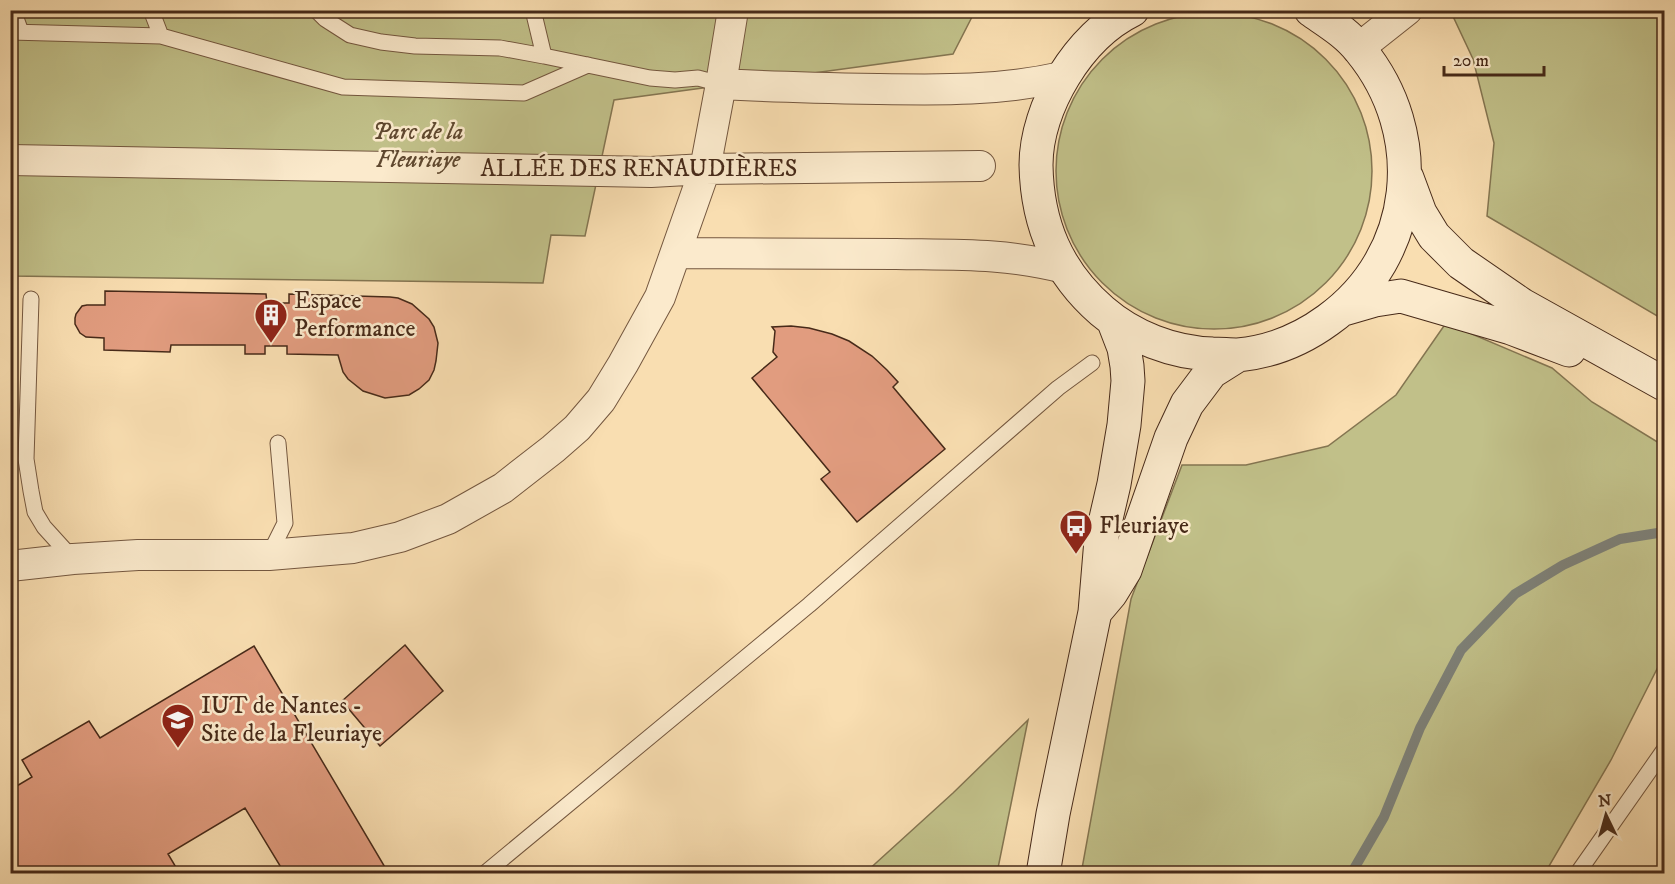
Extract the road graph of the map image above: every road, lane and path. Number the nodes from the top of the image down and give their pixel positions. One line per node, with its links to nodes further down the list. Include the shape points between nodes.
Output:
1 (13, 10): 10 (lane)
2 (152, 10): 11 (lane)
3 (316, 10): 13 (lane, via 350,35 381,42 500,48)
4 (533, 10): 13 (lane)
5 (733, 10): 16 (street)
6 (1132, 10): 9 (main road)
7 (1311, 10): 12 (main road)
8 (1407, 10): 12 (street)
9 (1094, 24): 15 (main road)
10 (16, 32): 11 (lane)
11 (161, 36): 14 (lane, via 343,87 524,93)
12 (1359, 48): 20 (main road, via 1394,106)
13 (544, 56): 14 (lane)
14 (588, 65): 16 (lane, via 650,78 698,78)
15 (1062, 77): 16 (street, via 989,89 950,90); 22 (main road, via 1041,130 1036,187 1041,215)
16 (722, 84): 19 (street)
17 (10, 160): 19 (street, ALLÉE DES RENAUDIÈRES, via 629,172)
18 (980, 166): 19 (street, ALLÉE DES RENAUDIÈRES)
19 (705, 169): 21 (street)
20 (1406, 174): 24 (main road, via 1401,212 1389,248 1370,280); 28 (main road, via 1424,220 1461,263 1522,305)
21 (676, 253): 22 (street, via 963,255 1020,258); 30 (street, via 660,297 601,400 554,449 503,488 448,519 400,537 353,548)
22 (1064, 268): 25 (main road, via 1086,297)
23 (30, 299): 31 (lane, via 26,459 31,490 35,512 44,527)
24 (1344, 309): 26 (main road, via 1312,332 1276,347); 28 (main road, via 1401,296 1511,328)
25 (1114, 322): 26 (main road, via 1153,342 1195,353); 33 (main road, via 1124,348 1128,381 1114,484 1101,540)
26 (1238, 355): 33 (main road, via 1212,372 1187,404 1171,438 1125,570)
27 (1092, 363): 35 (lane, via 1058,388 809,605)
28 (1665, 385)
29 (278, 443): 30 (lane, via 285,523)
30 (269, 555): 31 (street)
31 (73, 559): 32 (street)
32 (10, 566)
33 (1095, 612): 36 (main road)
34 (1665, 750): 37 (lane)
35 (484, 873)
36 (1043, 873)
37 (1577, 873)

